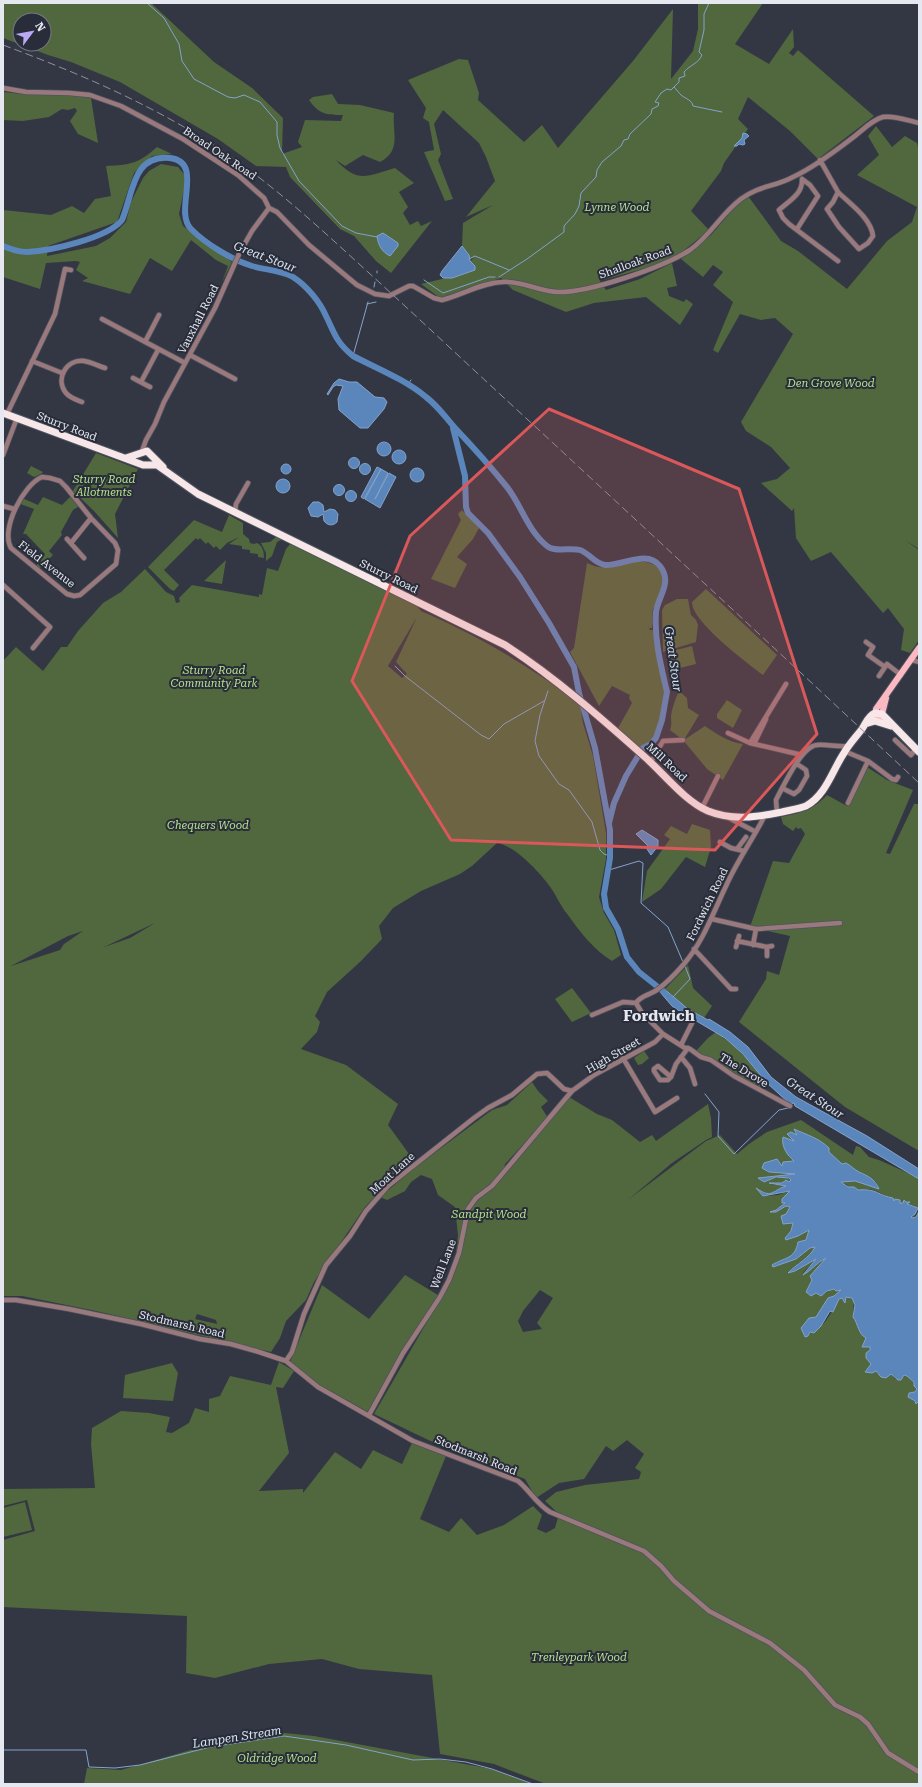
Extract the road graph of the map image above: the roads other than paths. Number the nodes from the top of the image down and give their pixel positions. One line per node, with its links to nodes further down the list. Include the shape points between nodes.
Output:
1 (3, 88): 7 (street, Broad Oak Road, via 26,92 90,95 121,106 184,139 230,169 256,189)
2 (919, 123): 3 (street, Shalloak Road, via 884,117)
3 (820, 160): 4 (street, Shalloak Road); 6 (street)
4 (801, 172): 5 (street); 11 (street, Shalloak Road, via 759,188 741,199 708,235 674,259 583,290 558,292 500,282 442,300 413,286)
5 (802, 179): 8 (street, via 818,196); 8 (street, via 803,187 798,194 779,210 789,224)
6 (838, 192): 6 (street, via 828,209 839,227 859,249 873,236 872,228)
7 (269, 208): 11 (street, Broad Oak Road, via 277,212 306,242 357,285 375,294); 16 (street, Vauxhall Road, via 239,254)
8 (797, 229): 9 (street)
9 (838, 261)
10 (71, 270): 17 (street, via 65,269 55,314)
11 (393, 295)
12 (159, 315): 14 (street)
13 (102, 319): 14 (street)
14 (145, 342): 15 (street)
15 (158, 350): 18 (street); 23 (street)
16 (190, 355): 18 (street, Vauxhall Road); 22 (street)
17 (32, 361): 20 (street); 26 (street)
18 (185, 364): 28 (street, Vauxhall Road, via 146,440)
19 (105, 368): 20 (street, via 83,361 69,365)
20 (62, 372): 25 (street, via 61,381 66,393)
21 (132, 378): 23 (street)
22 (235, 379)
23 (141, 382): 24 (street)
24 (150, 387)
25 (82, 402)
26 (5, 414): 27 (highway, Sturry Road)
27 (17, 418): 29 (street); 30 (highway, Sturry Road)
28 (145, 453): 30 (highway); 31 (highway, via 138,459); 32 (highway, via 153,460); 33 (highway, Sturry Road)
29 (3, 455)
30 (124, 458): 31 (highway, Sturry Road)
31 (141, 464): 32 (highway, Sturry Road)
32 (150, 464): 33 (highway, Sturry Road)
33 (164, 469): 38 (highway, Sturry Road, via 191,490)
34 (248, 483): 35 (street)
35 (236, 504): 38 (street); 39 (street)
36 (3, 506): 37 (street)
37 (14, 509): 40 (street, Field Avenue, via 34,481 46,477 60,481); 40 (street, Field Avenue, via 6,533 11,548 61,589 74,596 85,592 117,560 118,550 115,543)
38 (228, 509): 39 (highway, Sturry Road)
39 (235, 512): 54 (highway, Sturry Road, via 505,645 542,670)
40 (91, 518): 42 (street)
41 (67, 539): 42 (street)
42 (71, 543): 43 (street)
43 (84, 558)
44 (3, 585): 46 (street, via 50,627)
45 (866, 642): 50 (street, via 874,647 868,655)
46 (33, 648)
47 (919, 648): 48 (main road)
48 (912, 660): 49 (street); 51 (main road)
49 (919, 662)
50 (887, 664): 51 (street); 52 (street)
51 (901, 675): 55 (main road, via 881,702)
52 (879, 676)
53 (786, 684): 59 (street)
54 (596, 715): 63 (highway, Mill Road)
55 (878, 717): 60 (highway, Mill Road, via 872,714); 61 (highway, via 892,726)
56 (728, 733): 59 (street)
57 (683, 740): 63 (street, via 663,741)
58 (895, 740): 61 (street, via 911,755)
59 (752, 743): 62 (street)
60 (846, 749): 62 (street, via 815,745); 64 (street); 71 (highway, Mill Road, via 830,780 818,796 804,806)
61 (918, 751)
62 (802, 755): 65 (street)
63 (649, 760): 70 (highway, Mill Road)
64 (870, 763): 67 (street, via 892,779 896,780); 69 (street, via 860,775)
65 (797, 764): 68 (street); 68 (street, via 806,770 807,776 799,790 794,794)
66 (718, 776): 70 (street)
67 (898, 777)
68 (782, 788): 71 (street, via 776,800)
69 (848, 803)
70 (702, 808): 73 (highway, Mill Road)
71 (777, 813): 72 (highway, Mill Road)
72 (762, 815): 73 (highway, Mill Road); 74 (street, Fordwich Road, via 763,819)
73 (728, 817): 74 (street)
74 (756, 832): 78 (street, Fordwich Road)
75 (746, 836): 77 (street)
76 (720, 842): 77 (street)
77 (737, 849): 78 (street)
78 (744, 851): 79 (street, Fordwich Road)
79 (712, 919): 81 (street); 84 (street, Fordwich Road)
80 (840, 923): 81 (street)
81 (756, 929): 82 (street)
82 (753, 945): 83 (street, via 738,939); 85 (street, via 769,947)
83 (736, 947)
84 (694, 949): 86 (street, via 716,975 731,989); 87 (street, Fordwich Road, via 684,964 658,990 646,994)
85 (767, 956)
86 (736, 989)
87 (636, 1003): 88 (street, via 623,1002); 90 (street, The Drove)
88 (592, 1015)
89 (692, 1023): 91 (street)
90 (662, 1034): 91 (street, The Drove); 94 (street, High Street, via 655,1042)
91 (681, 1045): 92 (street, The Drove)
92 (689, 1048): 93 (street); 99 (street, The Drove)
93 (681, 1057): 95 (street); 96 (street, via 690,1068)
94 (623, 1058): 97 (street, High Street); 98 (street, via 655,1112)
95 (671, 1077)
96 (696, 1084)
97 (572, 1091): 101 (street, Moat Lane, via 564,1089 547,1073 537,1074 512,1095 474,1118 388,1186 326,1265); 102 (street, Well Lane, via 492,1186 476,1198 468,1209 459,1253 440,1297 403,1353)
98 (676, 1098)
99 (790, 1106)
100 (3, 1300): 101 (street, Stodmarsh Road, via 69,1309 141,1324 194,1338 231,1344)
101 (286, 1362): 102 (street, Stodmarsh Road, via 318,1387)
102 (369, 1415): 103 (street, Stodmarsh Road, via 413,1440 518,1481 540,1506 550,1512 644,1551 709,1611 770,1643 804,1670 835,1705 860,1717 868,1724 888,1753)
103 (919, 1772)

